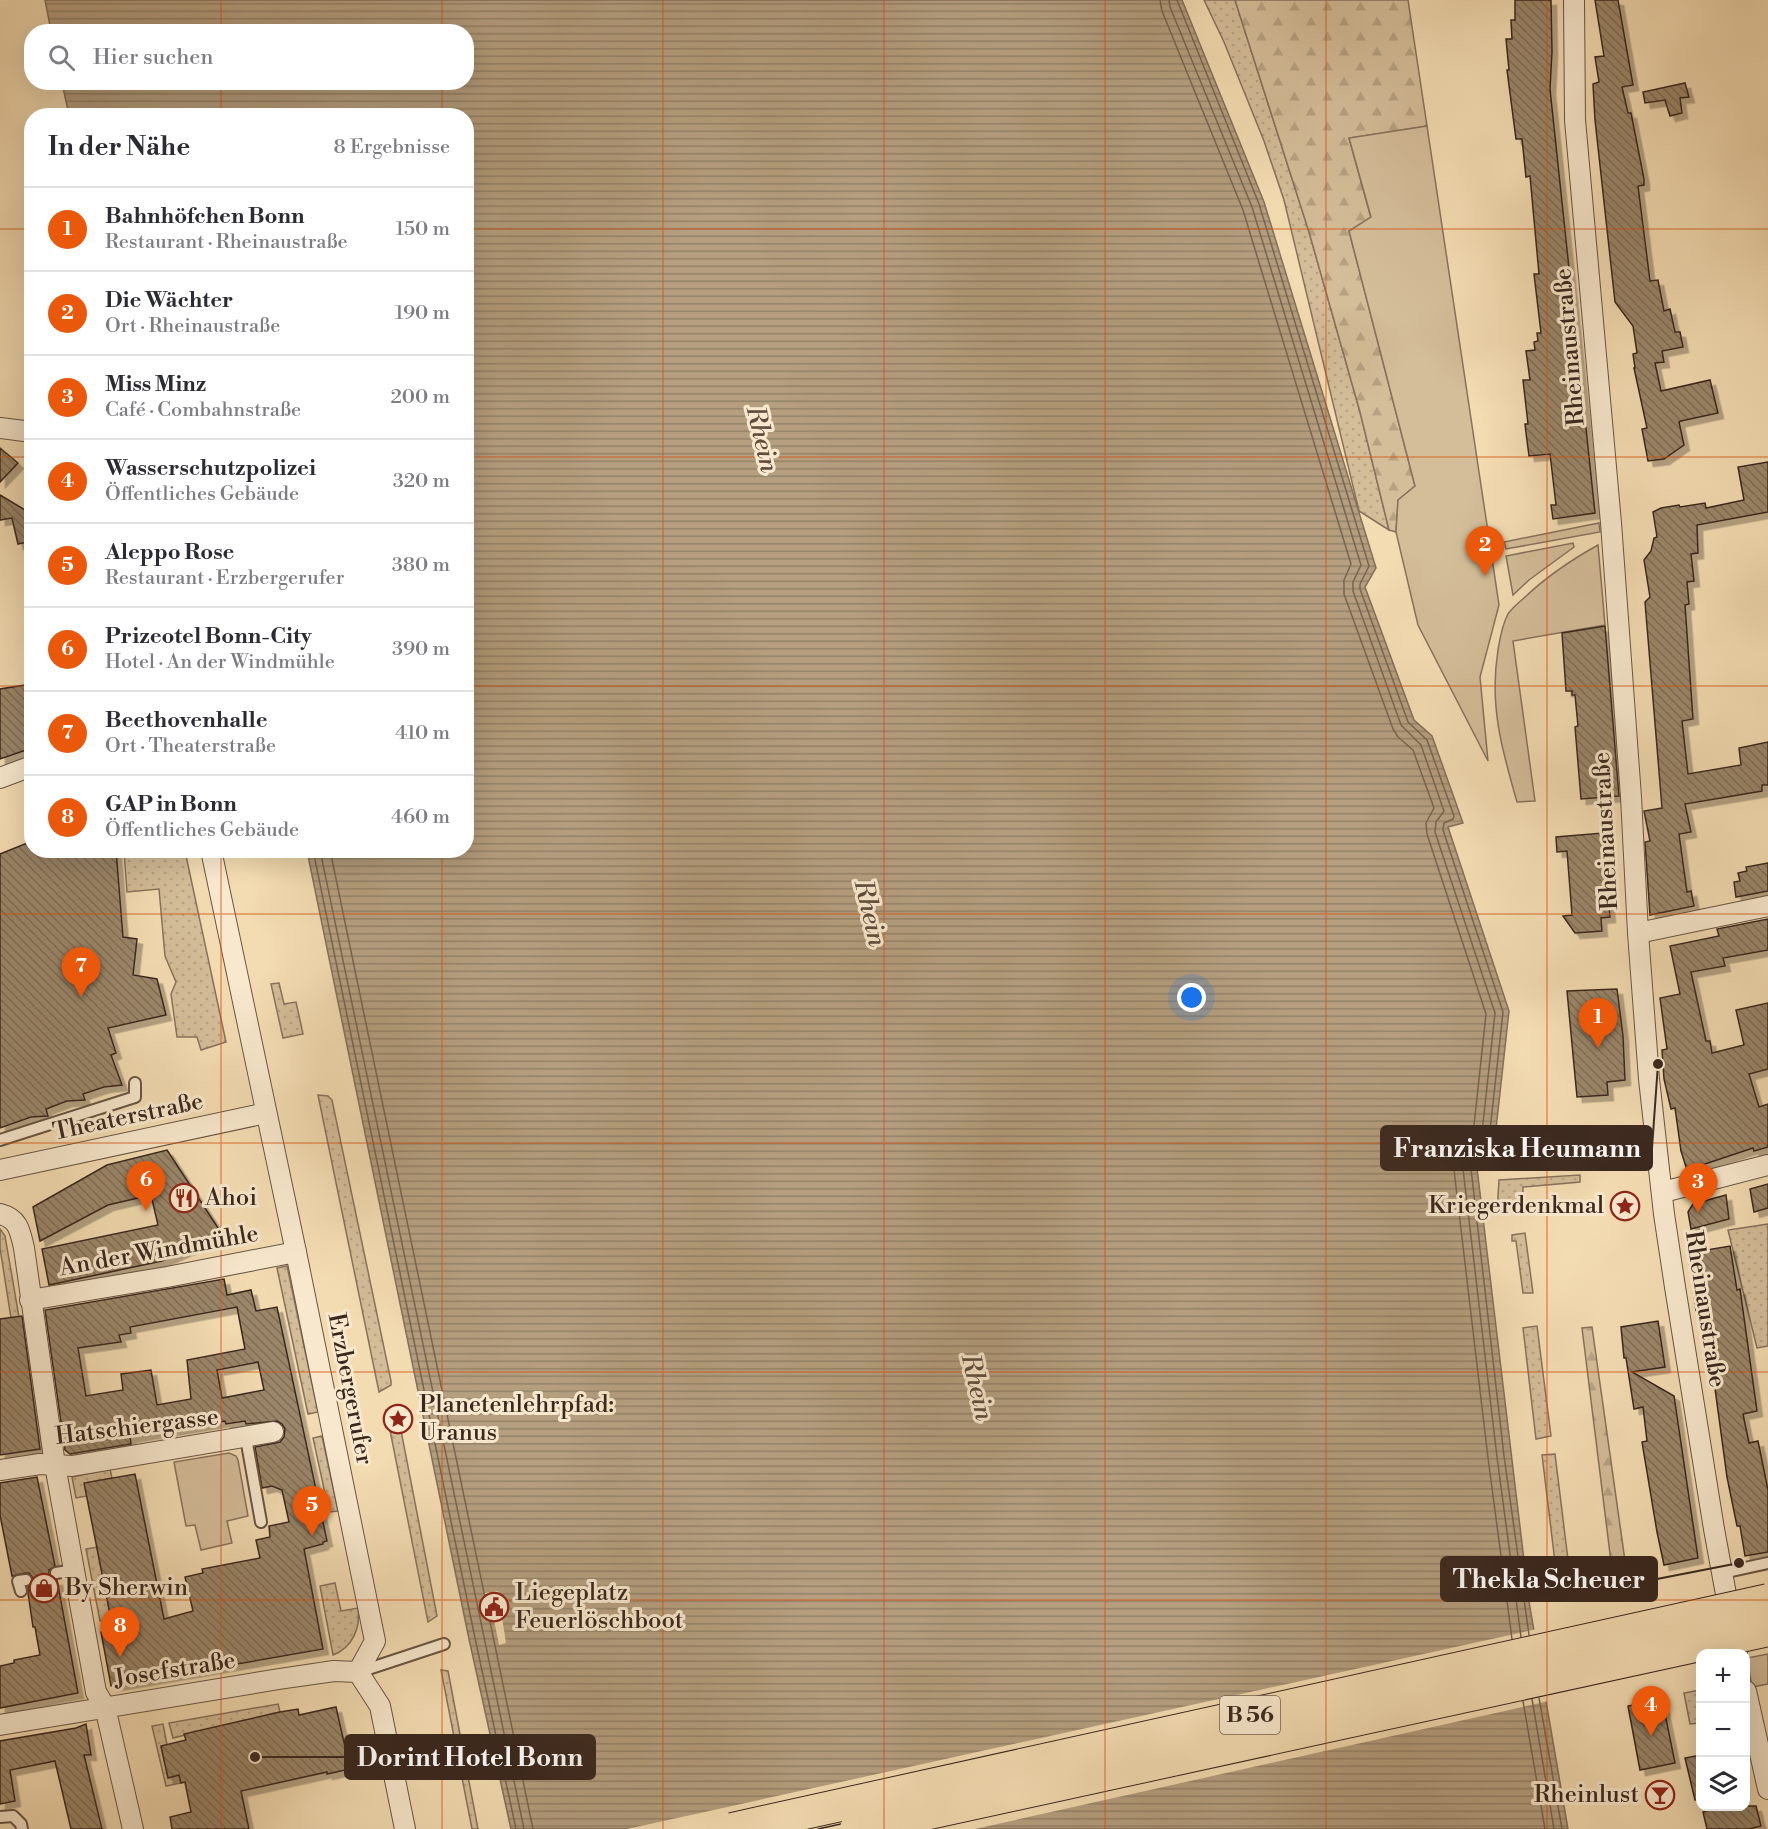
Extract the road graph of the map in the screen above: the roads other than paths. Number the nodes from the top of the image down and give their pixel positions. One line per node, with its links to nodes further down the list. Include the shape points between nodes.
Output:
1 (1575, 0): 8 (street, Rheinaustraße, via 1575,120 1611,523)
2 (0, 428): 3 (street)
3 (24, 431)
4 (24, 769): 5 (street)
5 (0, 778)
6 (212, 858): 10 (street, Erzbergerufer)
7 (1768, 906): 8 (street)
8 (1638, 933): 14 (street, Rheinaustraße, via 1649,1079)
9 (135, 1083): 11 (lane, via 135,1097)
10 (267, 1113): 13 (street, Theaterstraße); 16 (street, Erzbergerufer)
11 (0, 1140)
12 (1768, 1166): 14 (street)
13 (0, 1170)
14 (1663, 1192): 24 (street, Rheinaustraße)
15 (0, 1214): 17 (street, via 11,1218 19,1228)
16 (296, 1252): 17 (street, An der Windmühle); 31 (street, Erzbergerufer, via 375,1641)
17 (30, 1300): 20 (street)
18 (273, 1432): 19 (street, Hatschiergasse)
19 (246, 1438): 20 (street, Hatschiergasse, via 93,1464); 22 (lane, Hatschiergasse)
20 (55, 1465): 21 (street, Hatschiergasse); 33 (street, via 65,1571 96,1692)
21 (0, 1470)
22 (261, 1522)
23 (1768, 1563): 24 (lane)
24 (1722, 1573): 30 (street, Rheinaustraße)
25 (26, 1580): 26 (lane, via 18,1581)
26 (21, 1591)
27 (1768, 1600): 40 (main road, B 56, bridge)
28 (1768, 1630): 41 (main road, B 56, bridge)
29 (444, 1644): 31 (lane)
30 (1736, 1649)
31 (358, 1672): 33 (street, Josefstraße, via 334,1671); 39 (street, via 380,1706)
32 (1749, 1703): 35 (street)
33 (105, 1707): 34 (street, Josefstraße); 38 (street)
34 (0, 1725)
35 (1768, 1789)
36 (0, 1817): 37 (lane, via 13,1816)
37 (22, 1829)
38 (133, 1829)
39 (405, 1829)
40 (732, 1829)
41 (856, 1829)

